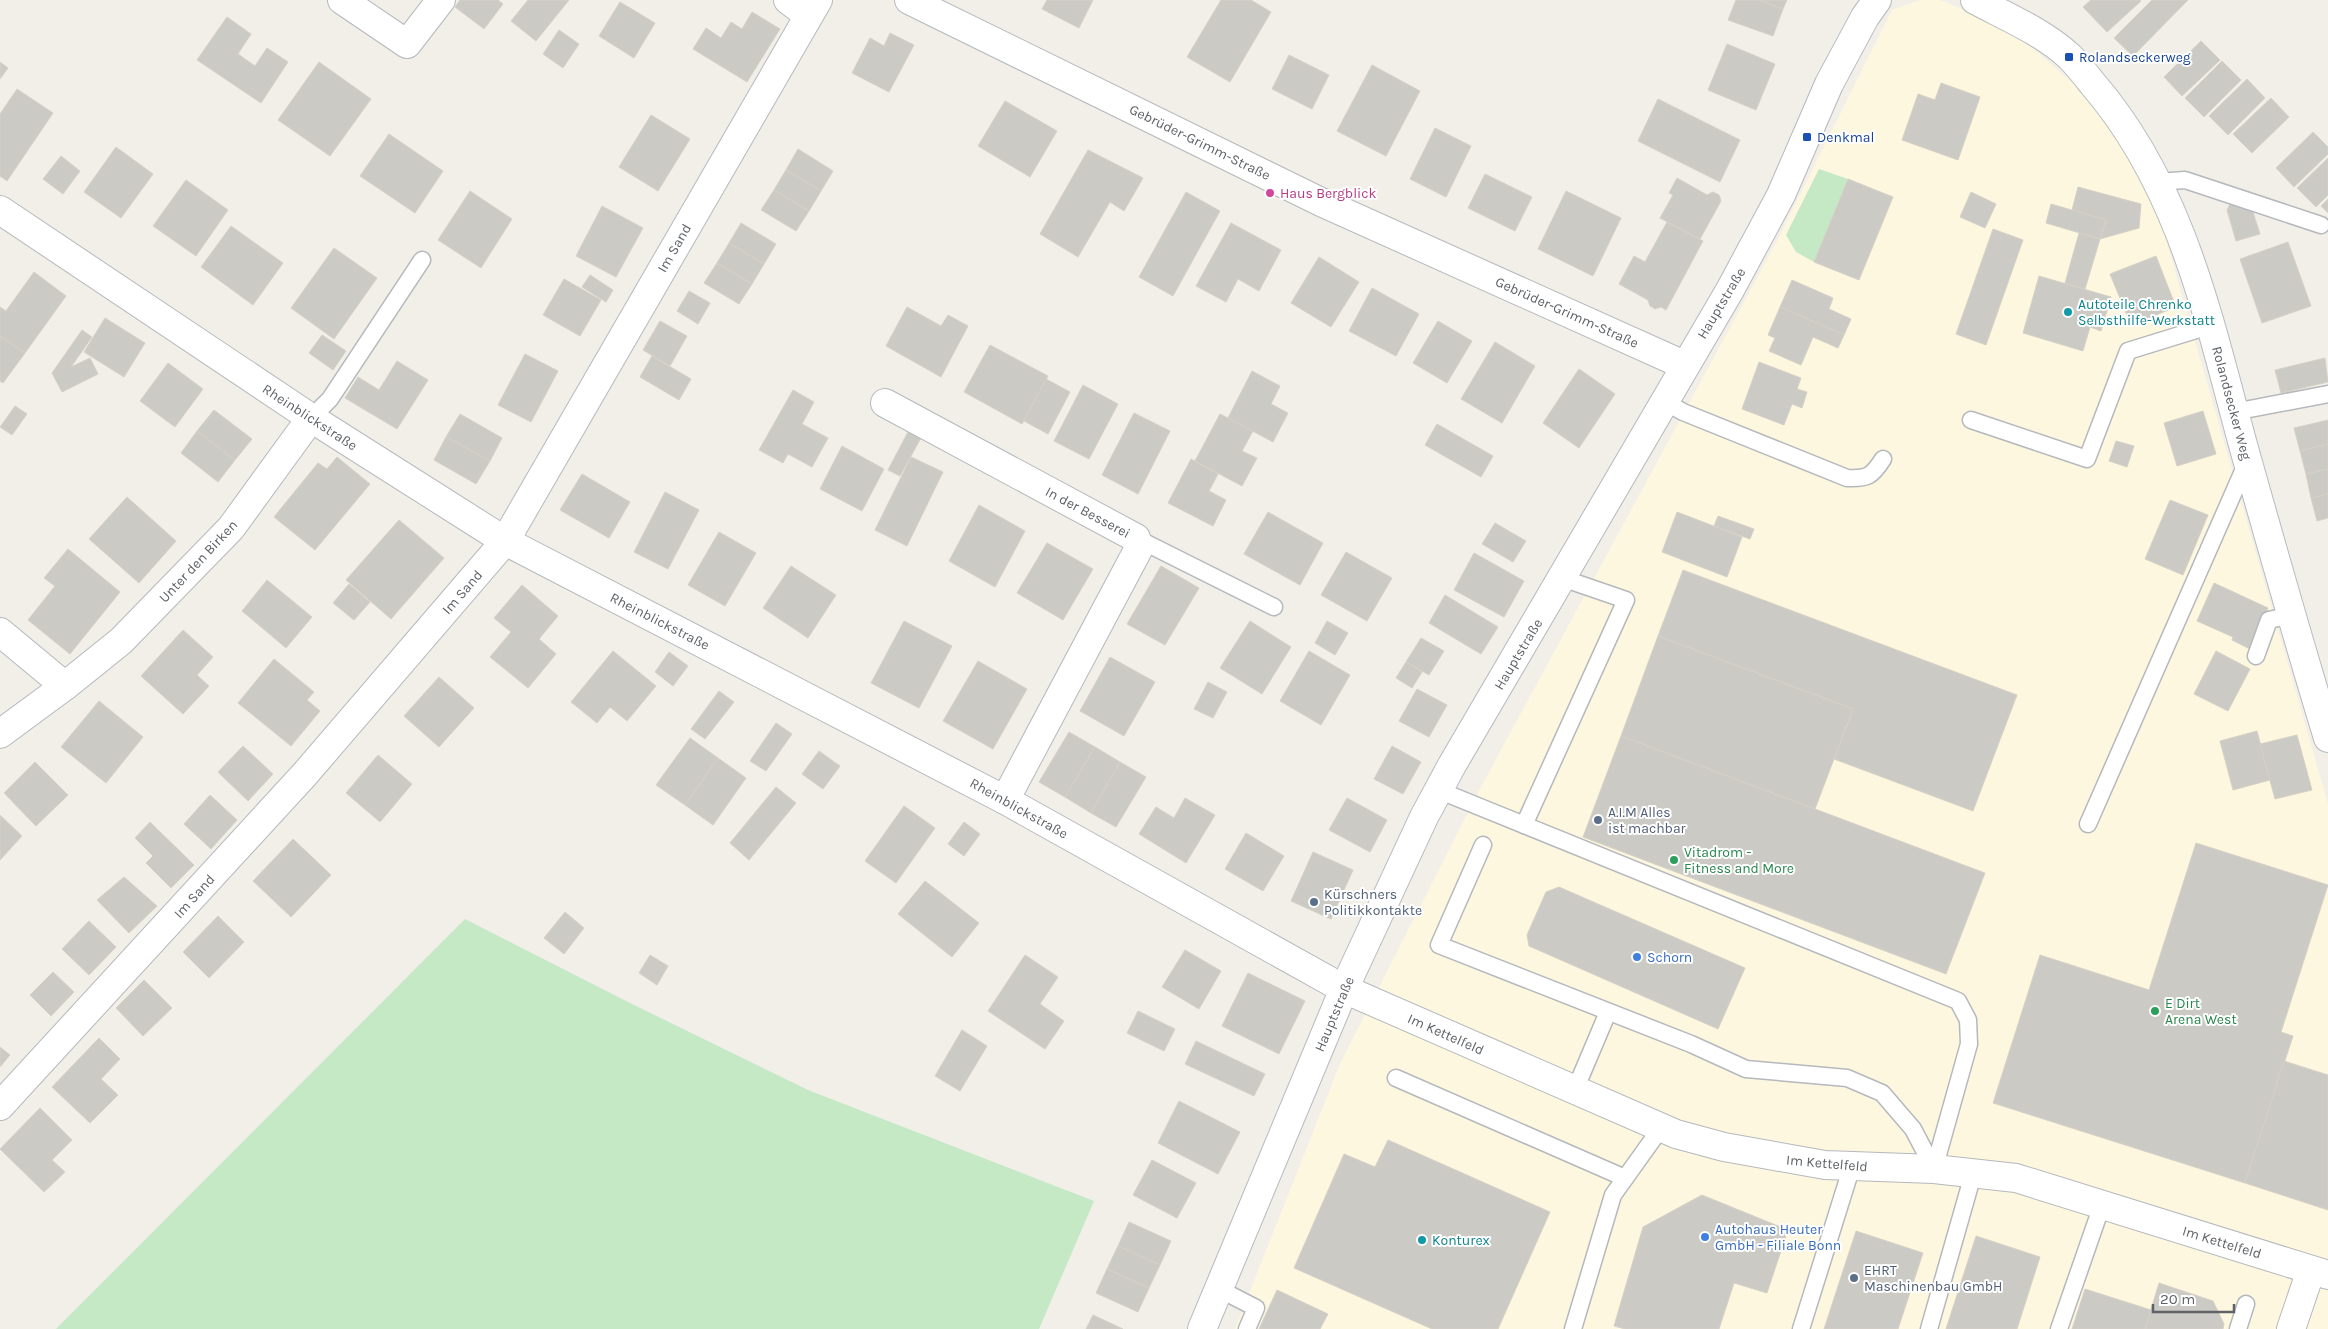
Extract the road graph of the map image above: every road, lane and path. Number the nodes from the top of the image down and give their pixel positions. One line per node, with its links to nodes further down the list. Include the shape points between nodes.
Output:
1 (342, 0): 2 (street, via 408,44)
2 (441, 0)
3 (909, 0): 12 (street, Gebrüder-Grimm-Straße, via 1321,202)
4 (1876, 0): 12 (street, Hauptstraße, via 1829,84 1781,195 1755,245)
5 (1975, 0): 7 (street, Rolandsecker Weg, via 2018,23 2069,57 2137,142)
6 (805, 5): 22 (street, Im Sand)
7 (2157, 182): 9 (lane, via 2185,180); 11 (street, Rolandsecker Weg, via 2175,217)
8 (0, 210): 17 (street, Rheinblickstraße)
9 (2321, 225)
10 (422, 260): 17 (lane, via 330,399)
11 (2212, 325): 16 (street, Rolandsecker Weg); 18 (lane, via 2128,351 2087,459)
12 (1684, 365): 14 (street, Hauptstraße)
13 (2328, 394): 16 (lane)
14 (1664, 401): 19 (lane, via 1683,412 1847,478 1862,479 1874,472); 23 (street, Hauptstraße)
15 (885, 403): 21 (street, In der Besserei)
16 (2234, 412): 20 (street, Rolandsecker Weg)
17 (311, 418): 22 (street, Rheinblickstraße); 28 (street, Unter den Birken, via 231,528 121,641)
18 (1971, 420)
19 (1883, 459)
20 (2248, 461): 25 (street, Rolandsecker Weg); 33 (lane)
21 (1136, 538): 24 (lane); 32 (street, In der Besserei, via 1140,548)
22 (505, 541): 32 (street, Rheinblickstraße); 40 (street, Im Sand, via 304,774)
23 (1562, 578): 31 (street, Hauptstraße); 34 (lane, via 1626,600)
24 (1274, 607)
25 (2290, 615): 27 (lane, via 2268,620); 30 (street, Rolandsecker Weg)
26 (0, 632): 28 (street)
27 (2256, 656)
28 (65, 686): 29 (street, Unter den Birken)
29 (0, 734)
30 (2328, 738)
31 (1438, 790): 34 (lane); 36 (street, Hauptstraße)
32 (1006, 800): 36 (street, Rheinblickstraße)
33 (2088, 824)
34 (1524, 825): 43 (lane, via 1958,1001 1968,1020 1968,1044)
35 (1483, 844): 37 (lane, via 1439,945)
36 (1344, 989): 39 (street, Im Kettelfeld); 48 (street, Hauptstraße)
37 (1608, 1012): 39 (lane); 43 (lane, via 1691,1044 1746,1070 1847,1078 1882,1094 1913,1129)
38 (1396, 1078): 45 (lane)
39 (1575, 1090): 41 (street, Im Kettelfeld)
40 (0, 1106)
41 (1661, 1128): 42 (street, Im Kettelfeld, via 1724,1148 1825,1165); 45 (lane)
42 (1852, 1166): 43 (street, Im Kettelfeld); 53 (lane)
43 (1934, 1168): 44 (street, Im Kettelfeld)
44 (1974, 1171): 46 (street, Im Kettelfeld, via 2016,1178); 54 (lane)
45 (1625, 1178): 52 (lane, via 1613,1195)
46 (2102, 1205): 47 (street, Im Kettelfeld); 55 (lane)
47 (2320, 1272): 57 (street)
48 (1219, 1289): 50 (street, Hauptstraße); 51 (lane, via 1256,1308)
49 (2246, 1304): 56 (lane)
50 (1202, 1329)
51 (1247, 1329)
52 (1573, 1329)
53 (1801, 1329)
54 (1930, 1329)
55 (2059, 1329)
56 (2238, 1329)
57 (2291, 1329)

